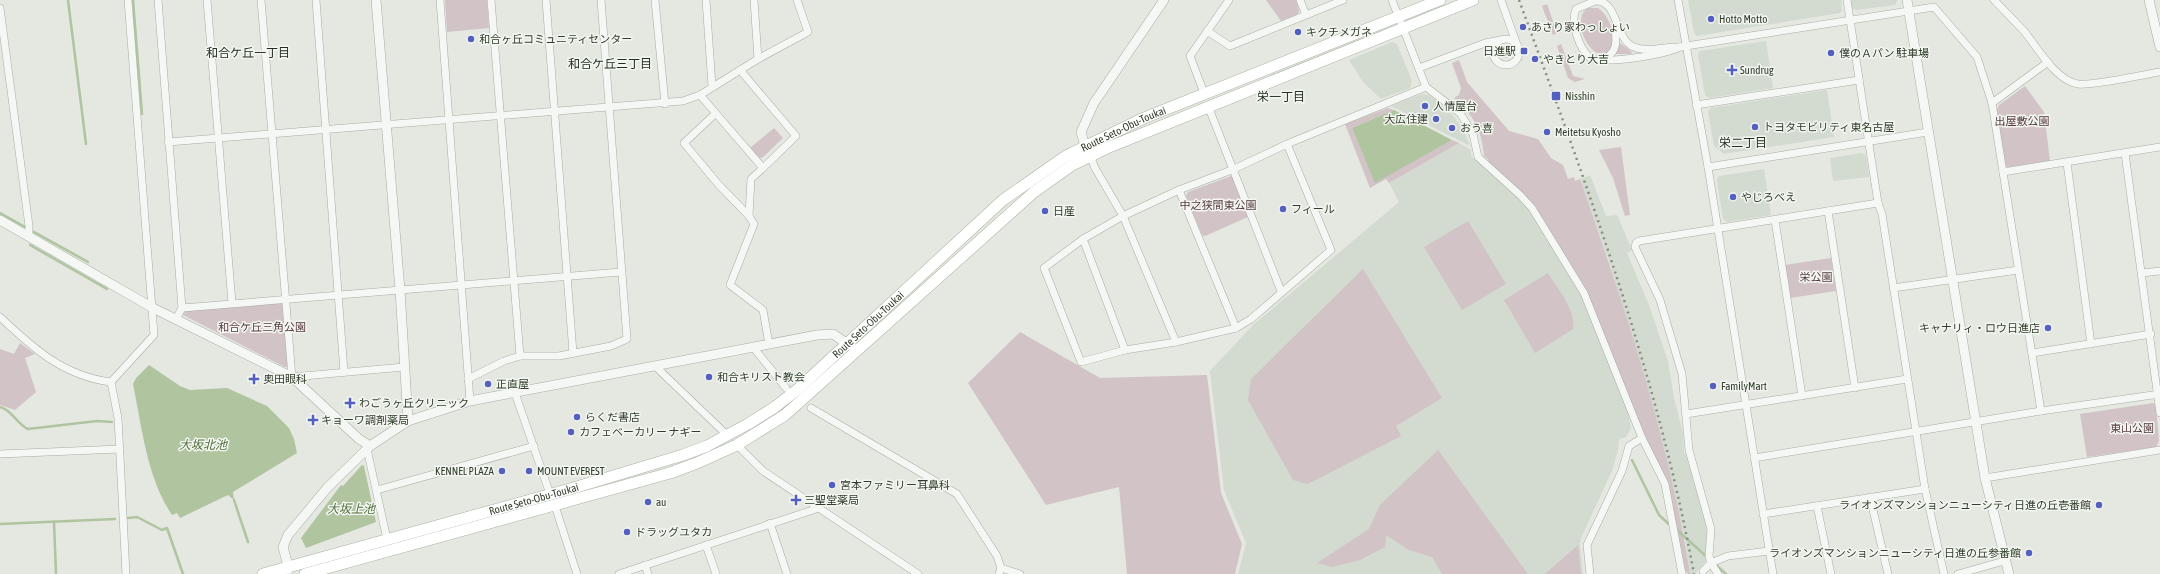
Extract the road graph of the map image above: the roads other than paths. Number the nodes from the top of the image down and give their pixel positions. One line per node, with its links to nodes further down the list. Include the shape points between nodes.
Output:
1 (128, 0): 101 (street)
2 (158, 0): 65 (street)
3 (207, 0): 64 (street)
4 (261, 0): 63 (street)
5 (316, 0): 61 (street)
6 (376, 0): 60 (street)
7 (440, 0): 59 (street)
8 (491, 0): 58 (street)
9 (546, 0): 56 (street)
10 (601, 0): 55 (street)
11 (655, 0): 52 (street)
12 (706, 0): 47 (street)
13 (754, 0): 40 (street)
14 (797, 0): 40 (street, via 808,32)
15 (1164, 0): 68 (street, via 1094,103 1081,132)
16 (1229, 0): 35 (street)
17 (1300, 0): 30 (street)
18 (1343, 0): 30 (street)
19 (1392, 0): 31 (street)
20 (1440, 0): 31 (main road, Route Seto-Obu-Toukai)
21 (1473, 0): 34 (main road, Route Seto-Obu-Toukai)
22 (1501, 0): 38 (street)
23 (1678, 0): 37 (street)
24 (1847, 0): 33 (street)
25 (1907, 0): 29 (street)
26 (1994, 0): 42 (street)
27 (2149, 0): 39 (street)
28 (0, 8): 85 (street)
29 (1909, 10): 33 (street, via 1868,16); 51 (street, via 1934,7 1977,57); 62 (street)
30 (1306, 15): 35 (street, via 1230,46)
31 (1398, 17): 34 (street); 49 (main road, Route Seto-Obu-Toukai)
32 (1614, 18): 37 (street, via 1623,37 1635,48); 41 (street, via 1617,43 1612,53); 41 (street, via 1606,4 1598,1 1579,7 1574,15 1574,26 1584,52 1590,58)
33 (1850, 22): 37 (street, via 1810,25 1800,29); 46 (street)
34 (1403, 28): 43 (street); 54 (main road, Route Seto-Obu-Toukai)
35 (1207, 31): 49 (street, via 1190,56)
36 (1501, 40): 38 (street, via 1509,40); 38 (street, via 1495,45 1493,53 1499,63 1507,65 1514,62 1518,55); 43 (street, via 1485,42)
37 (1683, 46): 41 (street, via 1667,53); 53 (street)
38 (1518, 47)
39 (2160, 47)
40 (758, 59): 44 (street)
41 (1602, 59)
42 (2048, 62): 45 (street, via 2062,76 2078,84); 51 (street)
43 (1419, 68): 48 (street)
44 (740, 70): 47 (street); 74 (street, via 796,136)
45 (2160, 72)
46 (1859, 80): 53 (street); 66 (street)
47 (712, 86): 50 (street)
48 (1426, 87): 67 (street); 139 (street, via 1460,113 1472,134 1478,158 1532,208 1584,293)
49 (1204, 93): 68 (main road, Route Seto-Obu-Toukai)
50 (700, 95): 52 (street); 57 (street)
51 (1992, 103): 76 (street)
52 (665, 104): 55 (street)
53 (1696, 105): 73 (street)
54 (1208, 106): 71 (main road, Route Seto-Obu-Toukai); 75 (street)
55 (609, 107): 56 (street); 89 (street)
56 (554, 112): 58 (street); 91 (street)
57 (715, 114): 74 (street); 80 (street, via 684,142 718,184)
58 (501, 116): 59 (street); 93 (street)
59 (449, 120): 60 (street); 94 (street)
60 (387, 125): 61 (street); 96 (street)
61 (326, 129): 63 (street); 98 (street)
62 (1928, 132): 66 (street); 92 (street)
63 (273, 134): 64 (street); 99 (street)
64 (219, 137): 65 (street); 100 (street)
65 (168, 142): 102 (street)
66 (1868, 142): 73 (street); 78 (street)
67 (1287, 144): 75 (street); 97 (street, via 1331,250)
68 (1085, 146): 71 (street); 109 (main road, Route Seto-Obu-Toukai, via 1046,169 1003,200)
69 (2160, 148): 70 (street)
70 (2125, 153): 72 (street); 90 (street)
71 (1090, 157): 81 (street); 114 (main road, Route Seto-Obu-Toukai, via 1072,165 1034,192)
72 (2067, 162): 76 (street); 110 (street)
73 (1708, 167): 84 (street)
74 (763, 168): 80 (street, via 752,179)
75 (1234, 170): 77 (street); 97 (street)
76 (2003, 172): 87 (street)
77 (1179, 190): 81 (street); 105 (street)
78 (1878, 203): 79 (street); 95 (street, via 1882,214)
79 (1828, 211): 83 (street); 125 (street)
80 (749, 216): 108 (street, via 754,224 730,284 763,310)
81 (1123, 216): 86 (street); 107 (street)
82 (0, 220): 85 (street)
83 (1775, 220): 84 (street); 128 (street)
84 (1718, 229): 130 (street); 134 (street, via 1639,241 1635,245 1660,300 1666,327 1676,350 1682,374)
85 (29, 236): 101 (street)
86 (1083, 239): 112 (street); 112 (street, via 1044,268 1081,362)
87 (2018, 270): 92 (street); 115 (street)
88 (2160, 271): 90 (street)
89 (621, 272): 91 (street); 113 (street, via 627,339 611,346)
90 (2142, 273): 106 (street)
91 (566, 277): 93 (street); 113 (street)
92 (1952, 279): 95 (street); 136 (street)
93 (514, 280): 94 (street); 116 (street)
94 (462, 285): 96 (street); 121 (street)
95 (1893, 288): 122 (street)
96 (400, 290): 98 (street); 117 (street)
97 (1281, 291): 105 (street, via 1251,319)
98 (339, 295): 99 (street); 119 (street)
99 (286, 300): 100 (street); 120 (street)
100 (232, 303): 102 (street)
101 (153, 308): 104 (street); 123 (street, via 154,335)
102 (182, 308): 104 (street)
103 (0, 317): 123 (street, via 46,357 64,368)
104 (176, 319): 120 (street)
105 (1236, 328): 107 (street)
106 (2151, 334): 110 (street); 127 (street)
107 (1176, 342): 112 (street)
108 (769, 344): 109 (street, via 833,334); 111 (street)
109 (848, 344): 114 (street); 138 (main road, Route Seto-Obu-Toukai, via 775,407)
110 (2091, 344): 115 (street)
111 (753, 347): 118 (street); 124 (street)
112 (1125, 350)
113 (573, 353): 116 (street, via 559,356)
114 (857, 353): 140 (main road, Route Seto-Obu-Toukai, via 785,415)
115 (2032, 353): 132 (street)
116 (520, 356): 121 (street)
117 (404, 367): 119 (street); 135 (street)
118 (656, 367): 126 (street); 138 (street)
119 (344, 372): 120 (street)
120 (292, 377): 142 (street)
121 (468, 379): 129 (street)
122 (1907, 380): 125 (street); 137 (street)
123 (111, 382): 143 (street, via 118,418)
124 (786, 388)
125 (1855, 388): 128 (street)
126 (515, 394): 129 (street); 141 (street)
127 (2159, 394): 132 (street); 133 (street)
128 (1802, 396): 130 (street)
129 (470, 401): 135 (street)
130 (1746, 405): 134 (street); 146 (street)
131 (811, 408): 164 (street, via 957,494 997,556)
132 (2041, 411): 136 (street)
133 (2160, 413)
134 (1686, 414): 161 (street, via 1689,450 1711,529)
135 (408, 421): 142 (street)
136 (1976, 423): 137 (street); 147 (street)
137 (1916, 432): 146 (street); 148 (street)
138 (727, 435): 150 (main road, Route Seto-Obu-Toukai, via 683,455)
139 (1642, 438): 176 (street, via 1628,446 1622,471 1587,544); 177 (street, via 1665,484)
140 (737, 445): 152 (main road, Route Seto-Obu-Toukai, via 670,473); 154 (street, via 763,471)
141 (534, 446): 149 (street); 150 (street)
142 (369, 447): 149 (street); 163 (street, via 328,488 288,535 283,547)
143 (120, 449): 145 (street); 166 (street)
144 (2160, 450): 147 (street)
145 (0, 454)
146 (1754, 458): 155 (street)
147 (1985, 478): 160 (street)
148 (1925, 488): 151 (street); 182 (street)
149 (377, 490): 157 (street)
150 (550, 494): 157 (main road, Route Seto-Obu-Toukai)
151 (1870, 498): 153 (street); 181 (street)
152 (555, 506): 168 (main road, Route Seto-Obu-Toukai); 169 (street)
153 (1817, 506): 155 (street); 180 (street)
154 (819, 508): 156 (street); 174 (street)
155 (1763, 514): 159 (street)
156 (770, 523): 158 (street); 173 (street)
157 (387, 539): 163 (main road, Route Seto-Obu-Toukai)
158 (706, 545): 162 (street); 172 (street)
159 (1769, 551): 161 (street, via 1728,556); 179 (street)
160 (2004, 561): 183 (street); 184 (street)
161 (1711, 563): 165 (street); 178 (street)
162 (645, 565): 170 (street); 171 (street)
163 (290, 571): 167 (main road, Route Seto-Obu-Toukai)
164 (1000, 571): 175 (street)
165 (1703, 571)
166 (126, 574)
167 (263, 574)
168 (305, 574)
169 (577, 574)
170 (618, 574)
171 (648, 574)
172 (716, 574)
173 (787, 574)
174 (918, 574)
175 (1020, 574)
176 (1590, 574)
177 (1682, 574)
178 (1718, 574)
179 (1773, 574)
180 (1831, 574)
181 (1888, 574)
182 (1944, 574)
183 (1958, 574)
184 (2009, 574)

